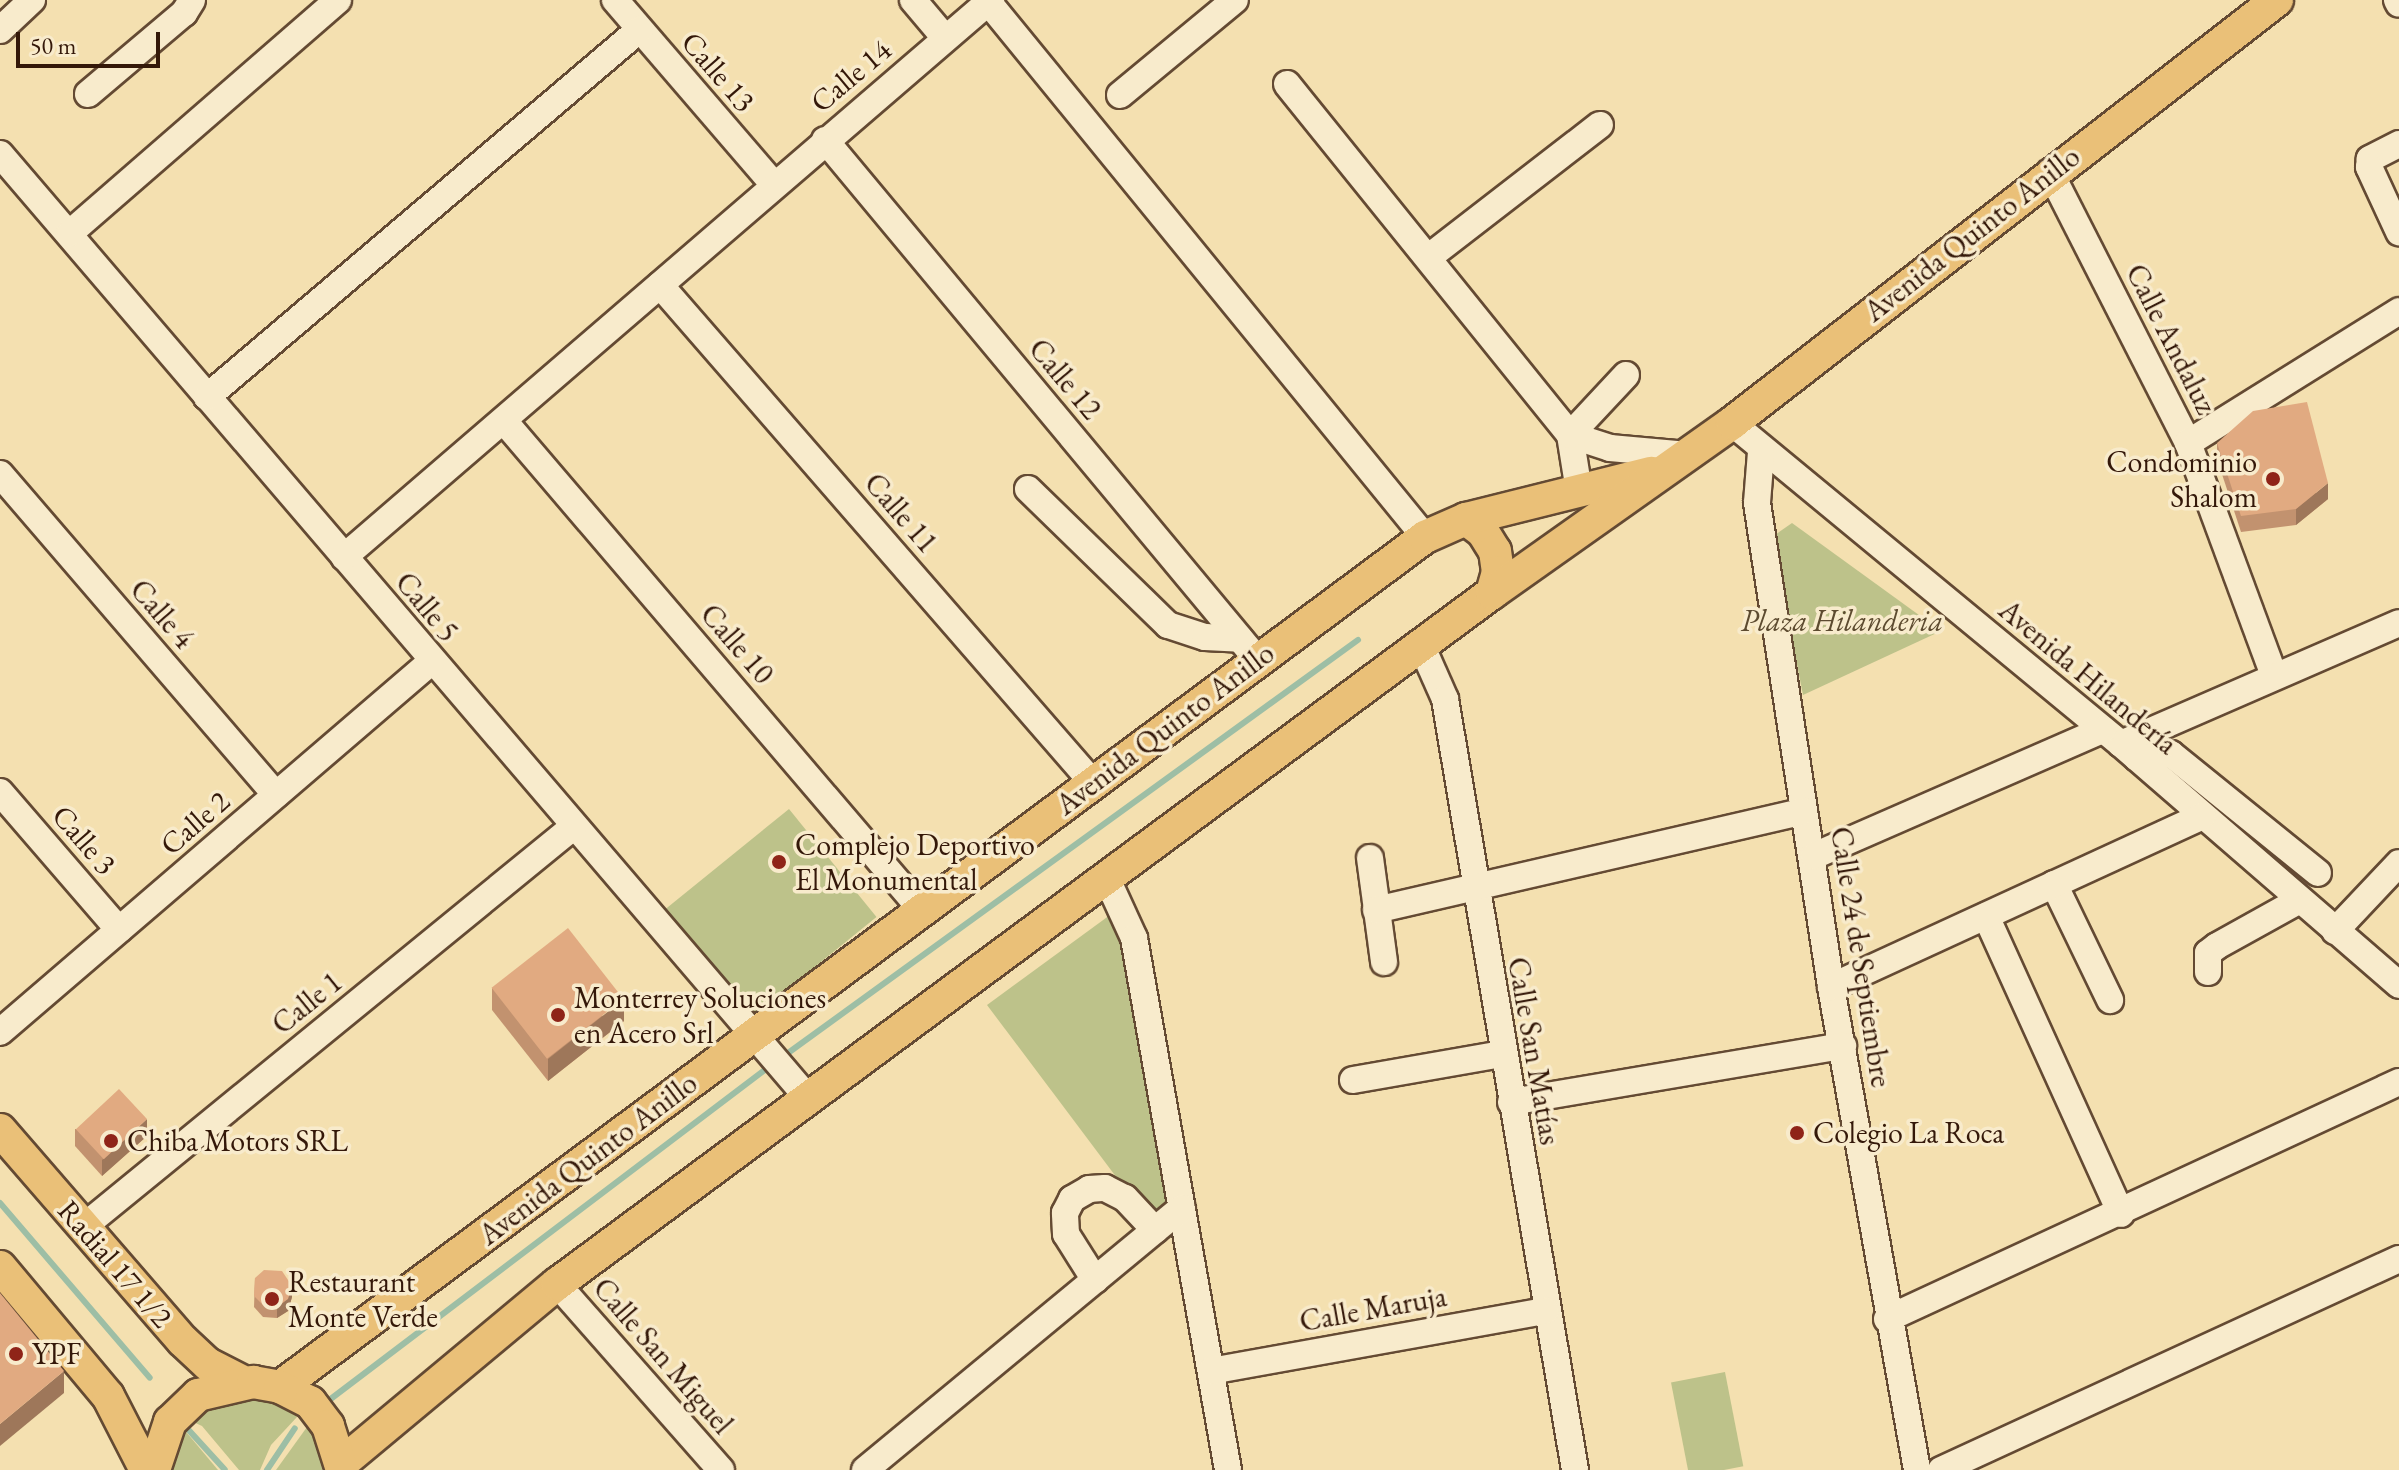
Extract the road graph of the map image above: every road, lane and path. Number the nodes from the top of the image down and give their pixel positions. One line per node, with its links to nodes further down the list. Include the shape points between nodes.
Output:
1 (32, 0): 9 (street)
2 (192, 0): 13 (street, via 184,13)
3 (338, 0): 22 (street)
4 (615, 0): 10 (street, Calle 13)
5 (913, 0): 11 (street)
6 (1235, 0): 14 (street)
7 (2276, 0): 19 (main road, Avenida Quinto Anillo)
8 (990, 1): 11 (street, Calle 14); 38 (street, Calle 14)
9 (0, 30)
10 (639, 30): 20 (street, Calle 13); 27 (street)
11 (945, 38): 16 (street, Calle 14)
12 (1287, 84): 23 (street)
13 (88, 94)
14 (1120, 95)
15 (1600, 125): 23 (street)
16 (825, 140): 20 (street, Calle 14); 43 (street, Calle 12)
17 (2399, 144): 21 (street, via 2370,159 2369,167)
18 (0, 154): 22 (street, Calle 5)
19 (2050, 172): 29 (main road, Avenida Quinto Anillo); 31 (street, Calle Andaluz)
20 (774, 185): 24 (street, Calle 14)
21 (2399, 232)
22 (70, 233): 27 (street, Calle 5)
23 (1429, 257): 30 (street)
24 (660, 285): 28 (street, Calle 14); 47 (street, Calle 11)
25 (2399, 311): 31 (street)
26 (1626, 375): 30 (street)
27 (207, 397): 39 (street, Calle 5)
28 (504, 421): 39 (street, Calle 14); 61 (street, Calle 10)
29 (1732, 423): 32 (street, Avenida Hilandería); 33 (main road, Avenida Quinto Anillo)
30 (1570, 435): 33 (street); 36 (street)
31 (2188, 443): 45 (street, Calle Andaluz)
32 (1761, 452): 46 (street, Avenida Hilandería); 50 (street, Calle 24 de Septiembre, via 1757,503)
33 (1677, 462): 36 (main road, Avenida Quinto Anillo); 40 (main road, Avenida Quinto Anillo)
34 (0, 474): 49 (street, Calle 4)
35 (1028, 489): 43 (street, via 1168,625)
36 (1579, 491): 37 (main road, Avenida Quinto Anillo)
37 (1466, 519): 38 (main road, Avenida Quinto Anillo); 40 (main road, via 1495,551 1498,572)
38 (1425, 537): 43 (main road, Avenida Quinto Anillo)
39 (344, 557): 44 (street, Calle 5)
40 (1492, 593): 42 (main road, Avenida Quinto Anillo)
41 (2399, 623): 45 (street)
42 (1422, 647): 57 (main road, Avenida Quinto Anillo); 59 (street, Calle San Matías, via 1445,699)
43 (1248, 649): 47 (main road, Avenida Quinto Anillo)
44 (431, 662): 49 (street, Calle 2); 52 (street, Calle 5)
45 (2274, 676): 46 (street)
46 (2120, 744): 51 (street, Avenida Hilandería); 53 (street); 56 (street, via 2171,754)
47 (1094, 784): 61 (main road, Avenida Quinto Anillo)
48 (0, 792): 64 (street, Calle 3)
49 (276, 795): 64 (street, Calle 2)
50 (1804, 811): 53 (street, Calle 24 de Septiembre); 59 (street)
51 (2202, 816): 58 (street); 60 (street, Avenida Hilandería)
52 (573, 827): 72 (street, Calle 5); 82 (street, Calle 1)
53 (1814, 856): 69 (street, Calle 24 de Septiembre)
54 (1370, 858): 62 (street)
55 (2399, 863): 65 (street)
56 (2318, 873)
57 (1107, 879): 77 (main road, Avenida Quinto Anillo); 80 (street, via 1134,938)
58 (2054, 884): 63 (street); 70 (street)
59 (1475, 891): 62 (street); 74 (street, Calle San Matías)
60 (2298, 901): 65 (street, Avenida Hilandería); 67 (street, via 2208,953)
61 (921, 909): 72 (main road, Avenida Quinto Anillo)
62 (1376, 910): 66 (street)
63 (1986, 916): 69 (street); 81 (street)
64 (119, 930): 71 (street, Calle 2)
65 (2335, 931): 68 (street, Avenida Hilandería)
66 (1384, 962)
67 (2208, 972)
68 (2399, 985)
69 (1831, 987): 73 (street, Calle 24 de Septiembre)
70 (2110, 1000)
71 (0, 1032)
72 (756, 1035): 77 (street, Calle 5); 92 (main road, Avenida Quinto Anillo)
73 (1843, 1046): 78 (street); 89 (street, Calle 24 de Septiembre)
74 (1502, 1054): 75 (street); 78 (street, Calle San Matías)
75 (1353, 1080)
76 (2399, 1082): 81 (street)
77 (808, 1098): 87 (main road, Avenida Quinto Anillo)
78 (1511, 1102): 88 (street, Calle San Matías)
79 (0, 1130): 82 (main road, Radial 17 1/2)
80 (1182, 1208): 83 (street); 90 (street)
81 (2121, 1214): 89 (street)
82 (82, 1228): 91 (main road, Radial 17 1/2, via 183,1341 208,1364)
83 (1155, 1230): 86 (street); 86 (street, via 1125,1198 1105,1188 1089,1189 1072,1199 1065,1213 1066,1234)
84 (2399, 1259): 101 (street)
85 (0, 1267): 94 (main road, via 108,1396)
86 (1095, 1280): 97 (street)
87 (557, 1284): 93 (main road, Avenida Quinto Anillo); 96 (street, Calle San Miguel)
88 (1546, 1311): 90 (street, Calle Maruja); 99 (street, Calle San Matías)
89 (1887, 1319): 100 (street, Calle 24 de Septiembre)
90 (1211, 1371): 98 (street)
91 (243, 1382): 92 (main road); 95 (main road, via 198,1395 170,1422)
92 (280, 1387): 93 (main road, via 310,1402 328,1426)
93 (342, 1466)
94 (146, 1470)
95 (154, 1470)
96 (721, 1470)
97 (865, 1470)
98 (1228, 1470)
99 (1575, 1470)
100 (1917, 1470)
101 (1941, 1470)

